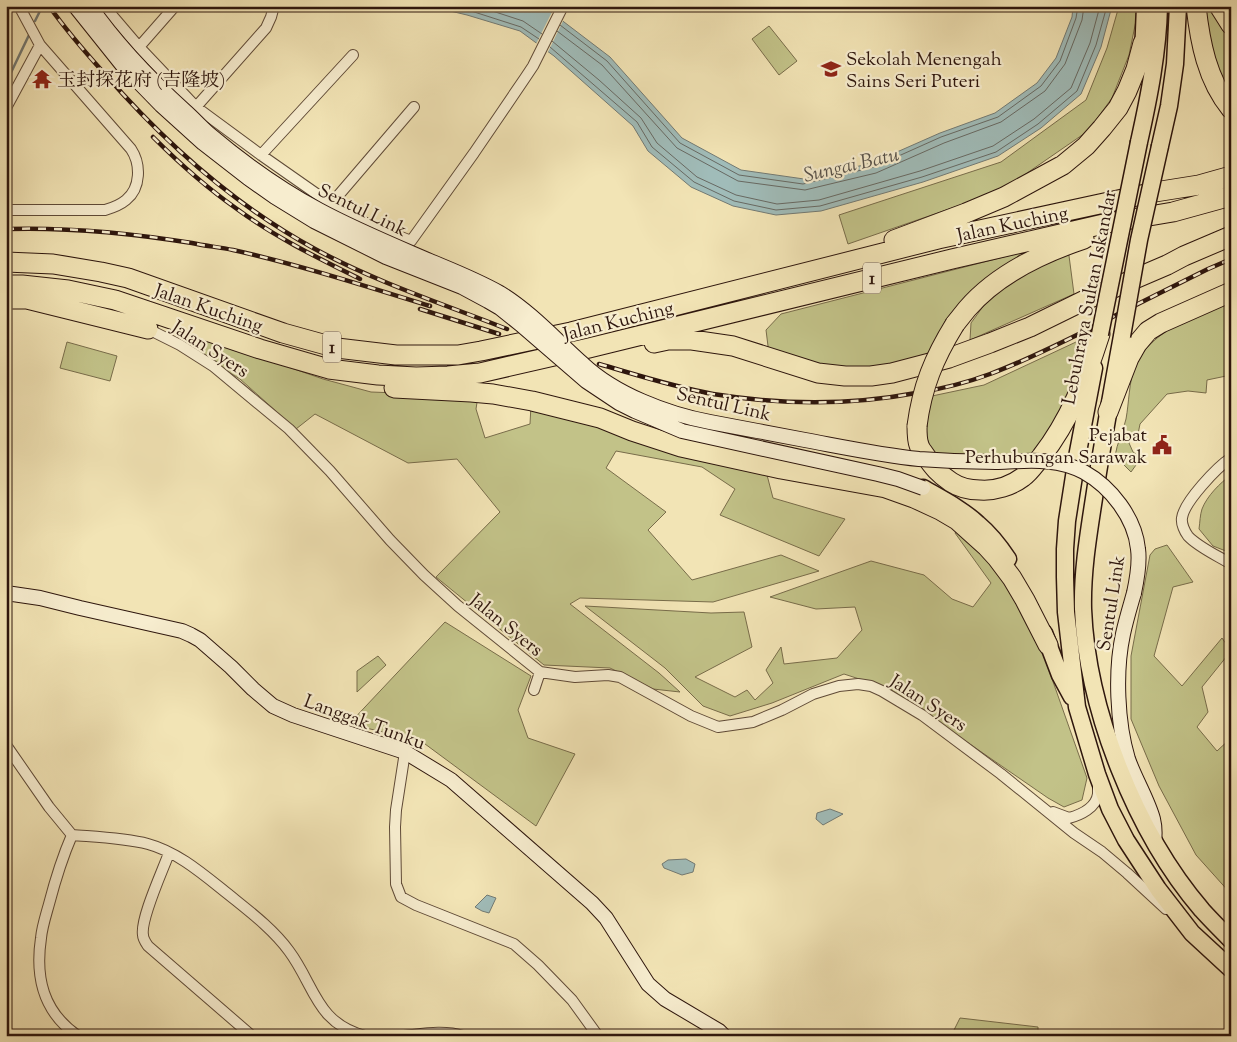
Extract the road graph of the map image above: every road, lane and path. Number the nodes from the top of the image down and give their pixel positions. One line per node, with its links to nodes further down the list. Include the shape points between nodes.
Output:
1 (20, 6): 17 (street)
2 (75, 6): 43 (main road, Sentul Link, bridge, via 123,66 161,105 248,178 306,216 352,240 462,287 500,308 586,381 619,403 682,431 878,474)
3 (90, 6): 55 (main road, Sentul Link, bridge, via 149,78 209,134 254,169 319,210 503,295 586,367 607,383 640,400 705,422 872,452 961,462 1051,461 1072,466 1098,481 1117,501 1130,523 1138,548 1134,593 1123,636 1118,679 1120,716 1128,759 1153,818)
4 (104, 6): 18 (street)
5 (175, 6): 18 (street)
6 (274, 6): 20 (street, via 266,28)
7 (563, 6): 28 (street, via 533,66 411,241 366,223)
8 (1145, 6): 16 (main road)
9 (1159, 6): 24 (main road, Lebuhraya Sultan Iskandar, via 1154,64)
10 (1178, 6): 41 (main road, Lebuhraya Sultan Iskandar, bridge, via 1175,64 1168,106)
11 (1196, 6): 23 (highway, via 1209,70 1223,100)
12 (1219, 6): 15 (highway)
13 (1227, 6): 14 (highway)
14 (1231, 12)
15 (1231, 25)
16 (1143, 43): 24 (main road); 33 (highway, via 1128,91 1118,108 1086,146 1063,165 1004,197 869,249)
17 (40, 45): 22 (street); 29 (street, via 135,155 138,164 136,186 127,200 105,210)
18 (139, 47): 20 (street)
19 (353, 55): 25 (street)
20 (196, 107): 25 (street)
21 (414, 107): 28 (street)
22 (6, 108)
23 (1231, 109)
24 (1139, 142): 38 (main road, Lebuhraya Sultan Iskandar, bridge)
25 (261, 156): 28 (street)
26 (1231, 176): 33 (highway, Jalan Kuching / 1, via 946,237)
27 (1231, 196): 30 (highway, Jalan Kuching / 1)
28 (331, 204)
29 (6, 210)
30 (1157, 216): 38 (highway, bridge, via 1040,256 997,281 967,309 938,353 920,405 918,444 933,468 957,487 972,490 1000,488 1023,477 1058,433 1079,394); 39 (highway, Jalan Kuching / 1, via 1108,223)
31 (1231, 236): 39 (highway, via 1030,327 949,358 892,373 871,376 818,373 733,346 692,340 668,340 615,352)
32 (6, 262): 33 (highway, Jalan Kuching / 1, via 53,264 128,278 308,341 396,355 469,354)
33 (840, 264)
34 (6, 285): 40 (highway, Jalan Kuching / 1, via 68,290 115,300 260,349)
35 (1231, 292): 41 (highway, via 1148,332 1129,358)
36 (6, 299): 37 (highway, via 27,299)
37 (148, 329): 47 (street, Jalan Syers, via 213,366 290,429 424,575)
38 (1100, 334): 49 (main road, Lebuhraya Sultan Iskandar, via 1077,457 1065,550 1066,604)
39 (589, 348): 40 (highway, Jalan Kuching / 1, via 480,373 448,376 416,377)
40 (342, 371): 46 (highway, via 368,385 486,393 532,401 600,418 681,447 886,488 914,498 957,520 987,547 1026,600)
41 (1108, 412): 55 (main road, Lebuhraya Sultan Iskandar, via 1087,544 1083,608 1086,646 1111,746 1130,795)
42 (1231, 458): 44 (street, via 1198,491 1182,517 1187,535)
43 (923, 488): 46 (main road, via 977,522 1005,554 1036,609)
44 (1231, 564)
45 (6, 593): 51 (main road, Langgak Tunku, via 182,631 200,640 253,689 283,711)
46 (1048, 645): 49 (main road)
47 (540, 672): 48 (street); 53 (street, Jalan Syers, via 575,677 620,677 718,727 754,722 813,694 839,686 871,686 922,715)
48 (534, 690)
49 (1077, 706): 52 (main road, Lebuhraya Sultan Iskandar)
50 (6, 745): 54 (street)
51 (405, 752): 65 (street, via 395,827 396,884 401,897 514,944 572,1000); 66 (main road, Langgak Tunku, via 451,780 577,889 606,918 648,984 665,999)
52 (1097, 774): 53 (street, Jalan Syers, via 1098,795 1084,813 1069,818); 57 (main road, Lebuhraya Sultan Iskandar, via 1126,840)
53 (1043, 808): 57 (street, Jalan Syers, via 1102,852)
54 (72, 835): 56 (street, via 148,844); 60 (street, via 58,870 41,936 38,964 40,981 54,1014)
55 (1154, 842): 58 (main road, Lebuhraya Sultan Iskandar, via 1202,910)
56 (169, 852): 61 (street, via 146,912 145,941); 62 (street, via 196,869 274,933 291,953 325,1012 340,1026)
57 (1192, 933): 59 (main road, Lebuhraya Sultan Iskandar)
58 (1231, 940)
59 (1231, 969)
60 (78, 1036)
61 (252, 1036)
62 (365, 1036)
63 (404, 1036): 64 (street, via 433,1033)
64 (463, 1036)
65 (598, 1036)
66 (724, 1036)

